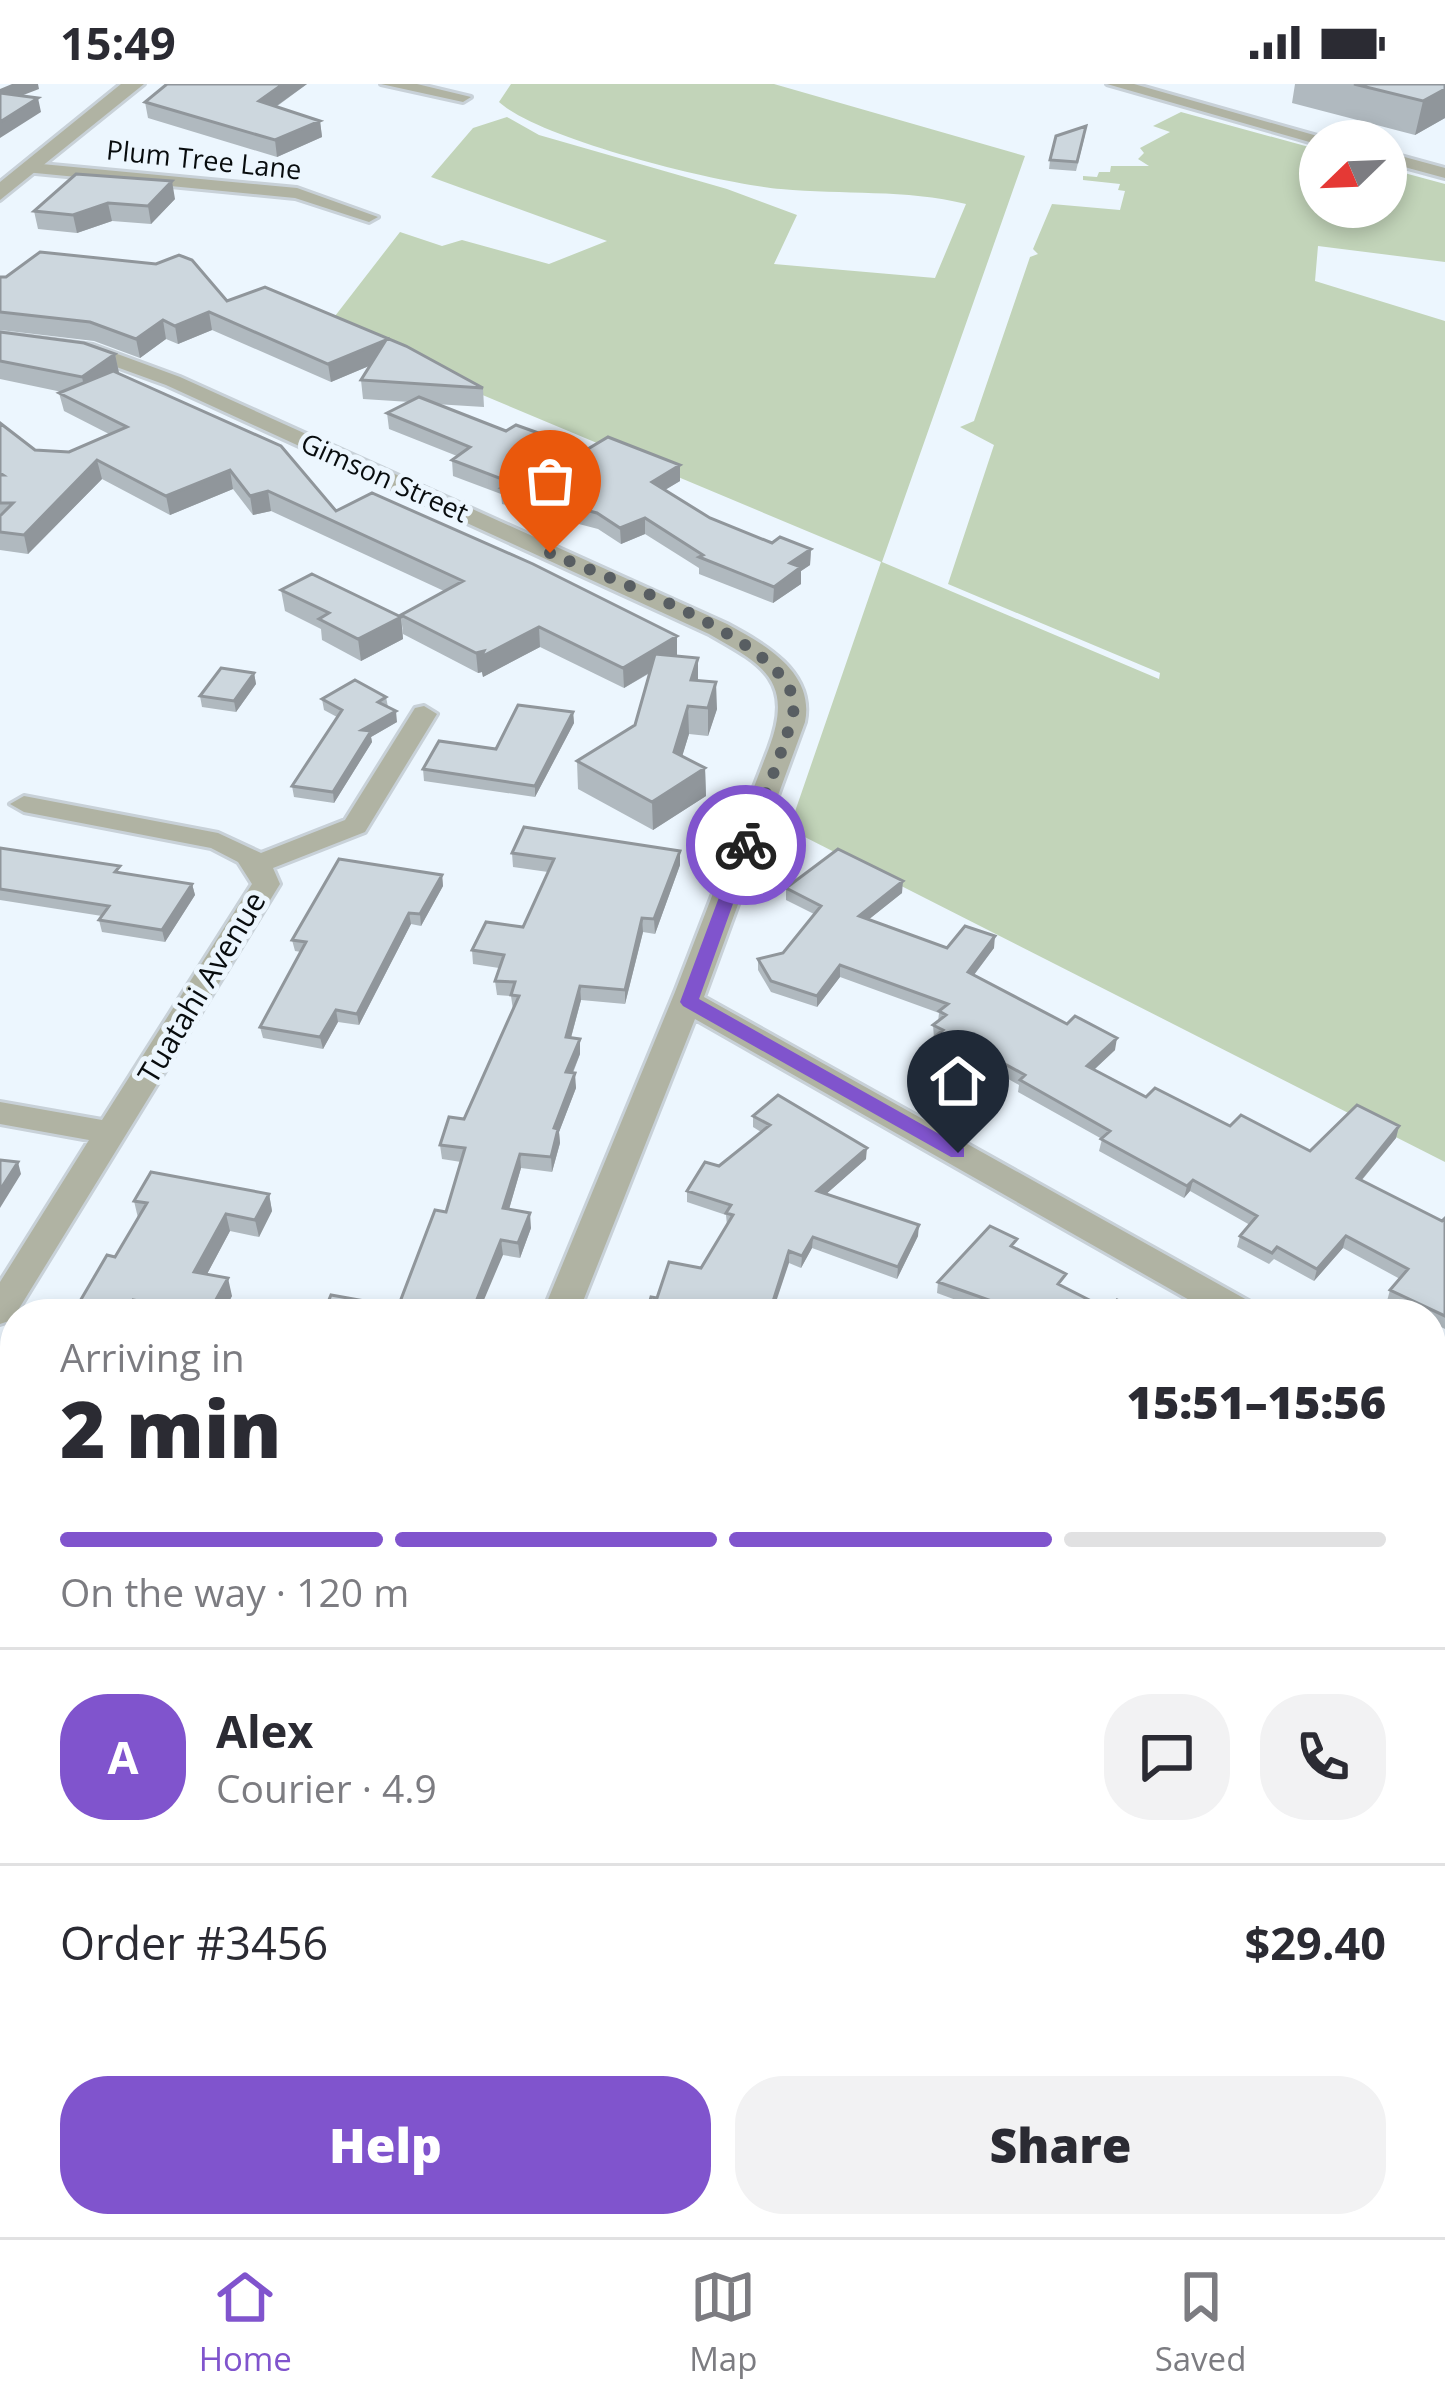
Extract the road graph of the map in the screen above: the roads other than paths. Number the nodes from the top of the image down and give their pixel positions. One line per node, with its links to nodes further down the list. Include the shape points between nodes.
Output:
1 (134, 84): 7 (street)
2 (389, 84): 4 (street)
3 (1115, 84): 5 (street)
4 (463, 97)
5 (1299, 134)
6 (1407, 163): 8 (street)
7 (31, 168): 9 (street); 10 (street, Plum Tree Lane, via 296,193)
8 (1445, 173)
9 (0, 193)
10 (369, 217)
11 (0, 339): 15 (street, Gimson Street, via 129,363 758,651 785,677 795,706)
12 (424, 714): 14 (street, via 355,826)
13 (24, 804): 14 (street, Tuatahi Avenue, via 218,841)
14 (260, 864): 17 (street, Tuatahi Avenue, via 266,884 253,911)
15 (689, 1002): 19 (street, Gimson Street); 20 (street)
16 (0, 1113): 17 (street)
17 (111, 1133): 18 (street, Tuatahi Avenue)
18 (7, 1299)
19 (566, 1299)
20 (1216, 1299)

